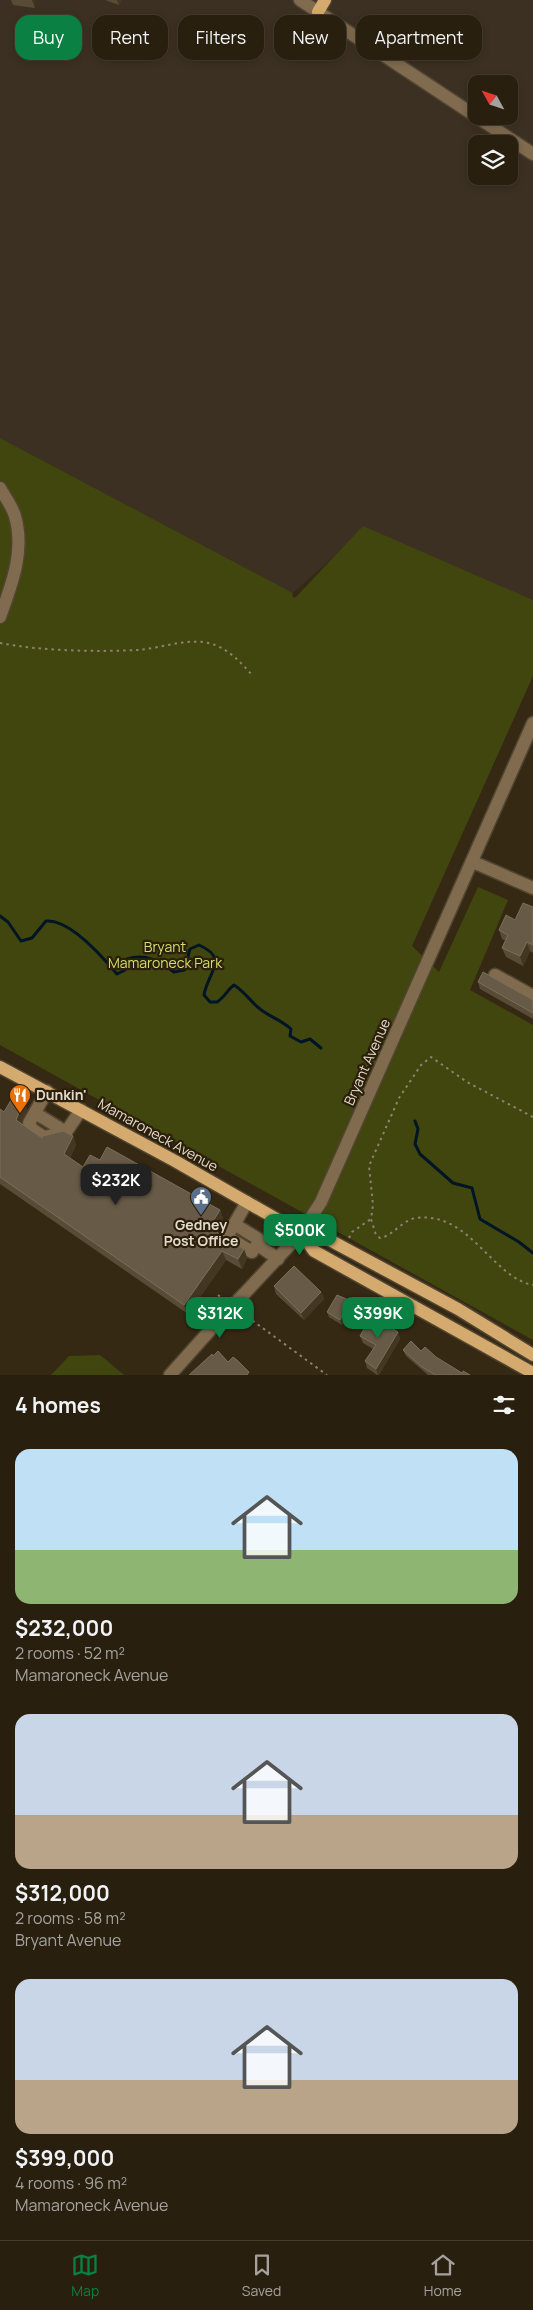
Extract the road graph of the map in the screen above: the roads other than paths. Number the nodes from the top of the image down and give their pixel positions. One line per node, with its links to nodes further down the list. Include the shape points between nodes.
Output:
1 (300, 0): 3 (street)
2 (325, 0): 3 (main road)
3 (318, 12): 4 (street)
4 (533, 154)
5 (0, 488): 6 (street, via 15,514 19,535 14,579)
6 (0, 617)
7 (533, 724): 8 (street, Bryant Avenue)
8 (473, 862): 9 (street); 16 (street, Bryant Avenue, via 322,1202)
9 (533, 888)
10 (495, 975): 11 (street)
11 (533, 996)
12 (0, 1067): 13 (main road, Mamaroneck Avenue)
13 (46, 1091): 14 (main road, Mamaroneck Avenue); 14 (street, via 29,1123 44,1137 66,1132)
14 (81, 1110): 15 (main road, Mamaroneck Avenue)
15 (247, 1202): 16 (main road, Mamaroneck Avenue); 17 (street, via 227,1237 252,1252 258,1245)
16 (301, 1233): 17 (street, Bryant Avenue); 18 (main road, Mamaroneck Avenue, via 324,1237 345,1248 458,1309); 19 (main road, Mamaroneck Avenue, via 314,1251)
17 (278, 1259): 20 (street, Bryant Avenue, bridge)
18 (533, 1355)
19 (533, 1373)
20 (170, 1375)

